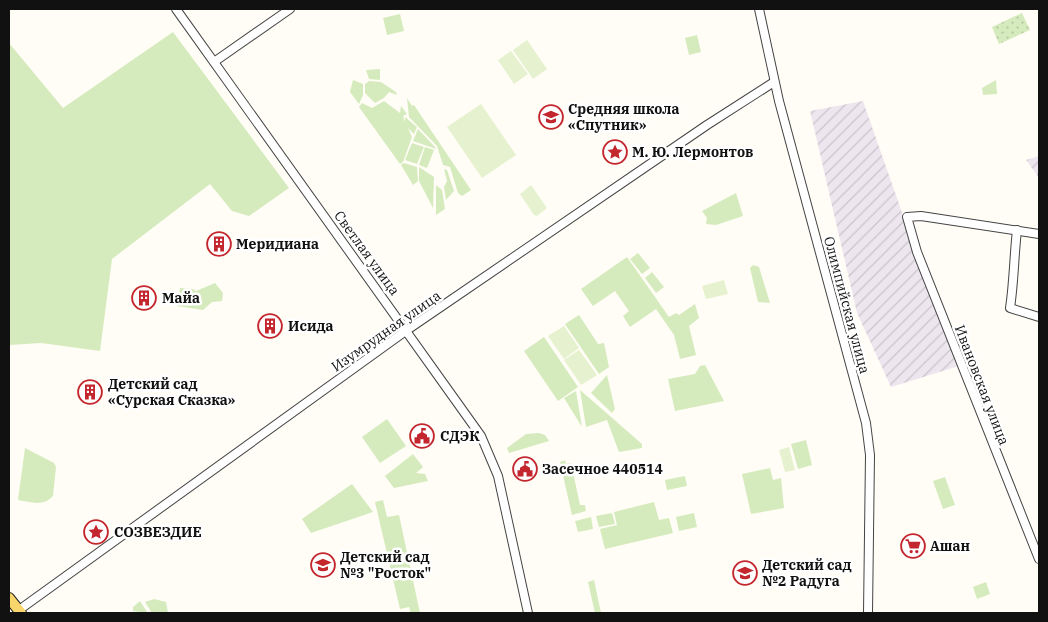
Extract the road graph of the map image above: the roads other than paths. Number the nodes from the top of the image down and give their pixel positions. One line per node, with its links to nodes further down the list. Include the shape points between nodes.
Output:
1 (176, 9): 4 (street, Светлая улица)
2 (290, 9): 4 (street)
3 (759, 9): 5 (street, Олимпийская улица)
4 (214, 62): 9 (street, Светлая улица)
5 (774, 82): 9 (street, Изумрудная улица); 14 (street, Олимпийская улица, via 866,423 870,455)
6 (1017, 230): 7 (street); 8 (street, via 1010,308); 10 (street, Ивановская улица, via 921,216 907,217 917,252)
7 (1039, 234)
8 (1039, 317)
9 (407, 330): 12 (street, Изумрудная улица); 13 (street, Светлая улица, via 490,451)
10 (1039, 559)
11 (9, 598): 12 (main road)
12 (20, 612)
13 (528, 613)
14 (868, 613)

